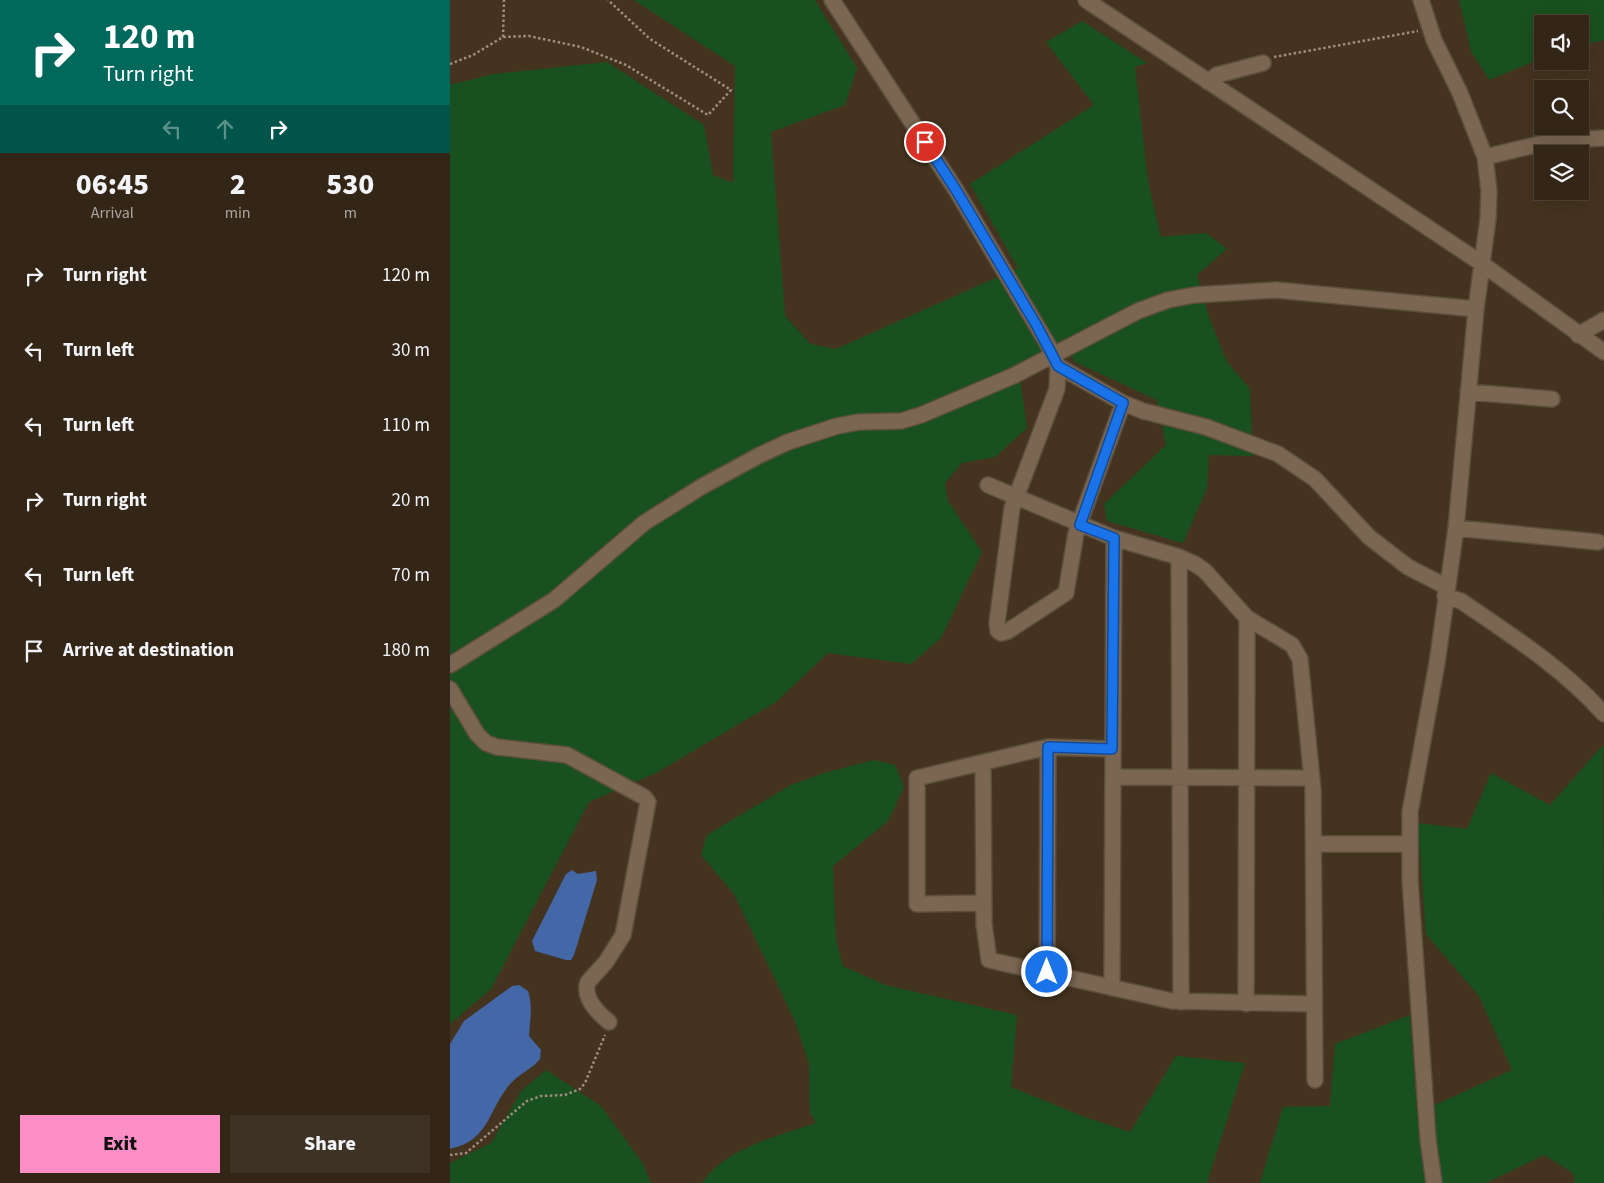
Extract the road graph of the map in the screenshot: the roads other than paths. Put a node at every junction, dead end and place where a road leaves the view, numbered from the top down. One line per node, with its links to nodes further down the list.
1 (832, 0): 13 (street)
2 (1086, 0): 5 (street)
3 (1421, 0): 7 (street)
4 (1264, 63): 5 (street)
5 (1208, 82): 8 (street)
6 (1604, 138): 7 (street)
7 (1485, 157): 8 (street)
8 (1481, 263): 9 (street); 11 (street)
9 (1476, 309): 13 (street); 14 (street)
10 (1604, 320): 11 (street)
11 (1578, 335): 12 (street)
12 (1604, 352)
13 (1056, 361): 16 (street); 18 (street); 26 (street)
14 (1468, 392): 15 (street); 20 (street)
15 (1552, 399)
16 (1123, 403): 19 (street); 24 (street)
17 (988, 485): 18 (street)
18 (1016, 496): 19 (street); 19 (street)
19 (1080, 525): 21 (street)
20 (1456, 528): 22 (street); 24 (street)
21 (1114, 538): 23 (street); 30 (street)
22 (1598, 542)
23 (1179, 557): 25 (street); 34 (street)
24 (1446, 590): 28 (street); 37 (street)
25 (1247, 618): 32 (street); 35 (street)
26 (450, 665)
27 (450, 689): 44 (street)
28 (1604, 714)
29 (1048, 747): 30 (street); 31 (street); 39 (street)
30 (1112, 749): 33 (street)
31 (982, 764): 38 (street); 38 (street)
32 (1247, 776): 34 (street); 35 (street); 42 (street)
33 (1113, 777): 34 (street); 40 (street)
34 (1180, 777): 41 (street)
35 (1312, 778): 36 (street)
36 (1315, 844): 37 (street); 43 (street)
37 (1410, 844): 46 (street)
38 (983, 903): 39 (street)
39 (1047, 972): 40 (street)
40 (1112, 988): 41 (street)
41 (1181, 1002): 42 (street)
42 (1246, 1004): 43 (street)
43 (1314, 1004): 45 (street)
44 (609, 1022)
45 (1315, 1080)
46 (1434, 1183)

